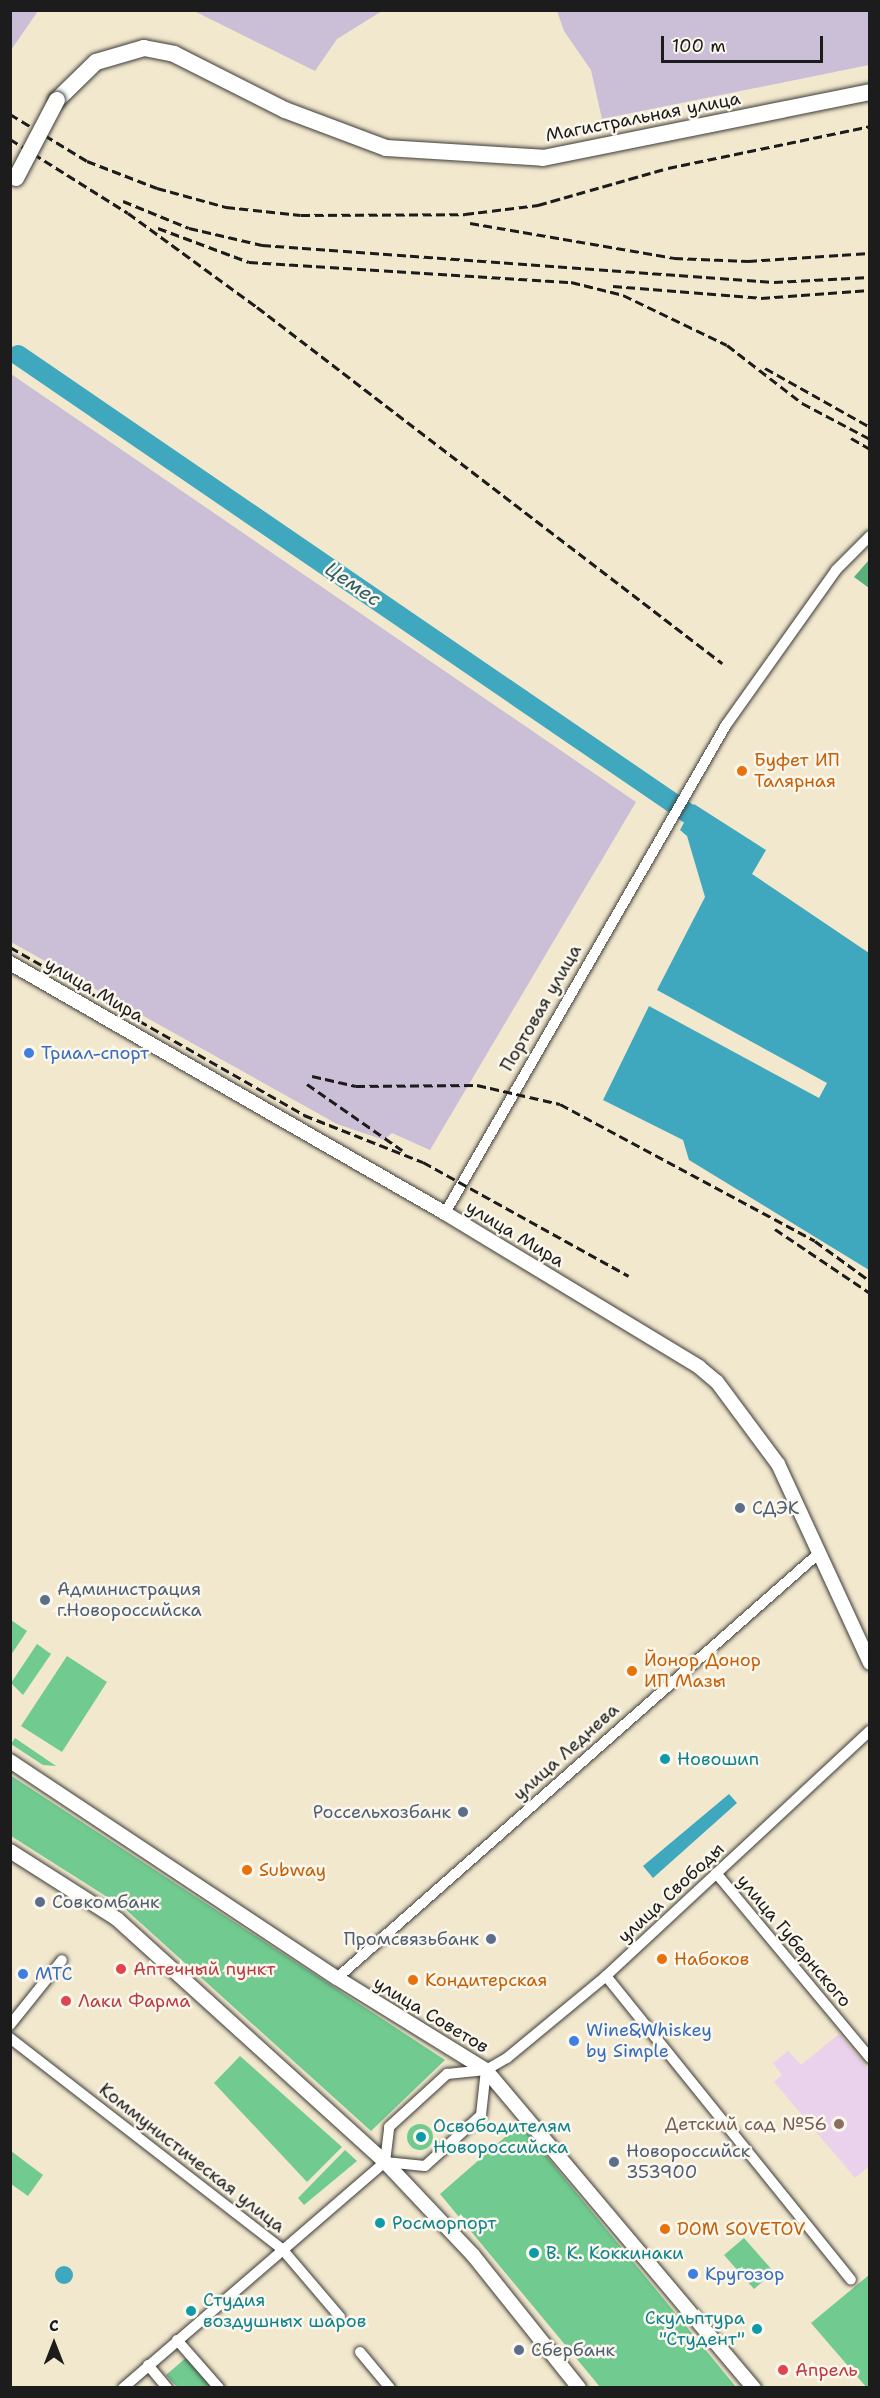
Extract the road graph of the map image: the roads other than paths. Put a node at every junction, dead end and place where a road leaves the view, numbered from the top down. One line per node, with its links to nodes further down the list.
1 (870, 92): 2 (highway, Магистральная улица, bridge)
2 (13, 183)
3 (870, 536): 5 (street, Портовая улица)
4 (10, 963): 5 (street, улица Мира)
5 (445, 1213): 6 (street, улица Мира)
6 (819, 1553): 7 (street, улица Мира); 14 (street, улица Леднева)
7 (870, 1663)
8 (870, 1731): 11 (street, улица Свободы)
9 (10, 1761): 14 (street, улица Советов)
10 (10, 1851): 19 (street)
11 (716, 1873): 13 (street, улица Свободы); 17 (street, улица Губернского)
12 (62, 1960): 15 (street)
13 (606, 1976): 18 (street, улица Свободы); 21 (street)
14 (337, 1978): 18 (street, улица Советов)
15 (10, 2025)
16 (10, 2038): 20 (street, Коммунистическая улица)
17 (870, 2058)
18 (486, 2070): 19 (street); 19 (street); 31 (street, улица Советов)
19 (385, 2162): 20 (street); 30 (street)
20 (283, 2250): 22 (street, Коммунистическая улица); 23 (street)
21 (851, 2280)
22 (340, 2317)
23 (177, 2340): 25 (street); 28 (street)
24 (360, 2352): 29 (street)
25 (148, 2365): 26 (street); 27 (street)
26 (123, 2388)
27 (167, 2388)
28 (219, 2388)
29 (390, 2388)
30 (579, 2388)
31 (754, 2388)

